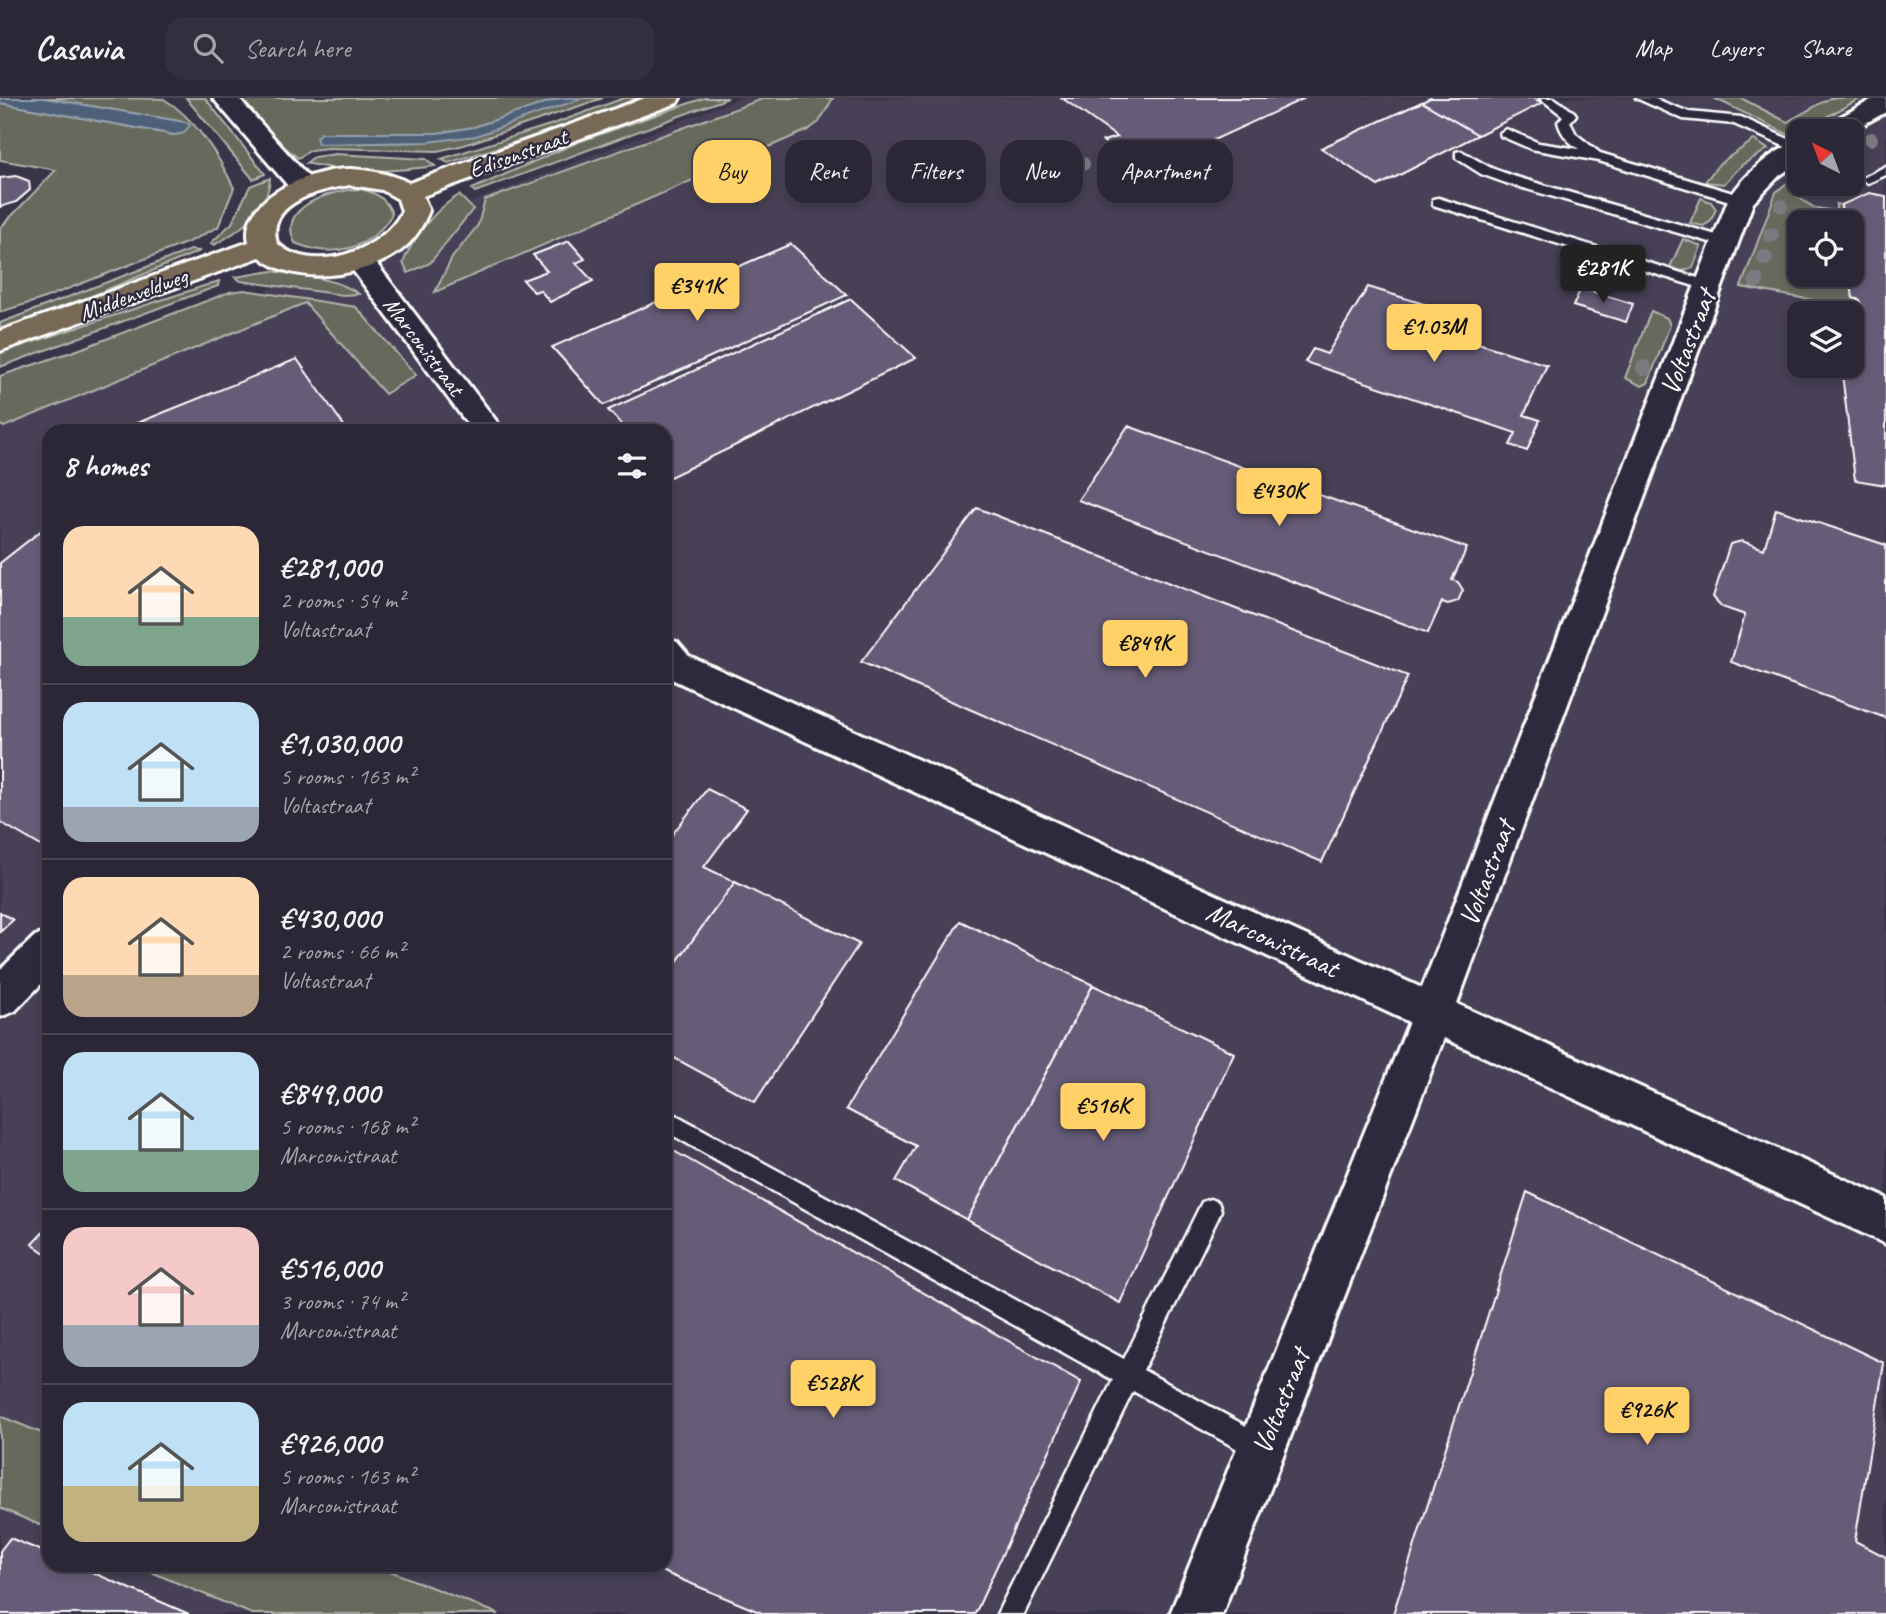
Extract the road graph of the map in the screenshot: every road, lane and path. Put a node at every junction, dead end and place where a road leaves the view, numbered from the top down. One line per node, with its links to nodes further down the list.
1 (225, 98): 14 (street)
2 (668, 98): 15 (main road, Edisonstraat)
3 (1546, 98): 10 (lane)
4 (1642, 98): 8 (lane)
5 (1886, 102): 6 (street)
6 (1855, 119)
7 (1506, 133): 10 (lane)
8 (1787, 144)
9 (1461, 155): 18 (lane)
10 (1601, 157): 16 (lane)
11 (1787, 158): 16 (street, Voltastraat)
12 (1886, 170): 13 (lane)
13 (1868, 179)
14 (304, 188): 15 (main road); 19 (main road)
15 (407, 193): 20 (main road)
16 (1741, 200): 18 (street, Voltastraat)
17 (1438, 202): 21 (lane)
18 (1725, 242): 21 (street, Voltastraat)
19 (265, 246): 20 (main road); 22 (main road, Middenveldweg)
20 (360, 261): 23 (street, Marconistraat)
21 (1709, 286): 27 (street, Voltastraat)
22 (0, 341)
23 (483, 424)
24 (672, 660): 27 (street, Marconistraat)
25 (42, 956): 26 (street)
26 (0, 998)
27 (1433, 1013): 30 (street, Marconistraat); 32 (street, Voltastraat)
28 (672, 1123): 31 (lane)
29 (1210, 1210): 31 (lane)
30 (1886, 1221)
31 (1129, 1375): 32 (lane); 33 (lane)
32 (1261, 1448): 34 (street, Voltastraat)
33 (1010, 1614)
34 (1196, 1614)

